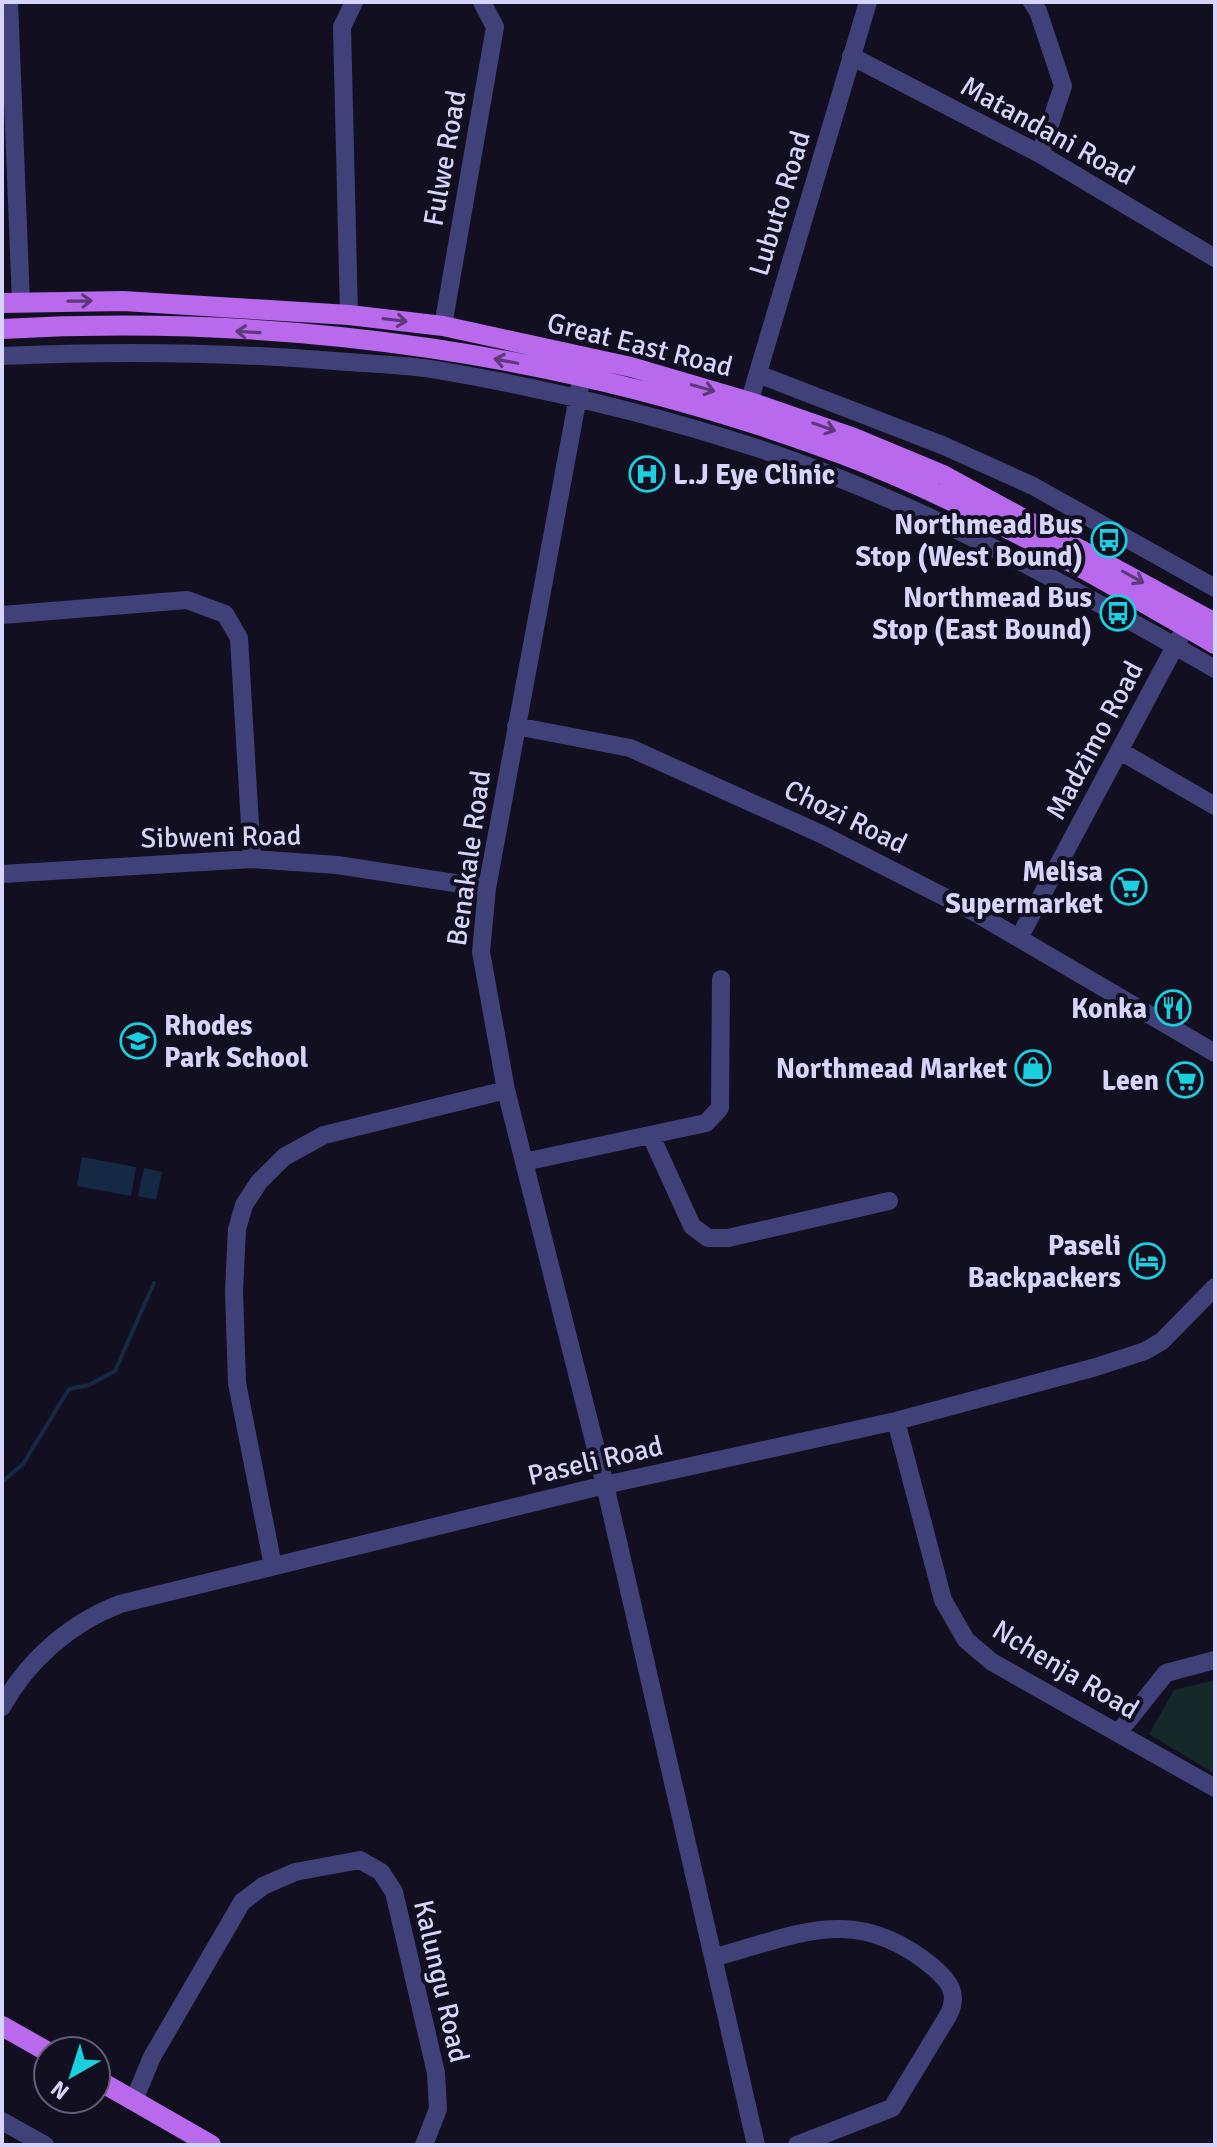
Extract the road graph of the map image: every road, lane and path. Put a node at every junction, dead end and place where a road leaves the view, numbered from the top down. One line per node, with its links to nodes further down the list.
1 (9, 2): 9 (street)
2 (354, 2): 10 (street)
3 (482, 2): 11 (street, Fulwe Road)
4 (868, 2): 6 (street, Lubuto Road)
5 (1032, 2): 7 (street)
6 (851, 56): 7 (street, Matandani Road); 14 (street, Lubuto Road)
7 (1040, 154): 8 (street, Matandani Road)
8 (1215, 258)
9 (11, 303): 10 (main road, Great East Road, one-way to 10)
10 (349, 315): 11 (main road, Great East Road, one-way to 11)
11 (443, 326): 17 (main road, Great East Road, one-way to 17)
12 (2, 329): 15 (main road, Great East Road, one-way to 12)
13 (2, 356): 16 (street)
14 (758, 374): 17 (street, Lubuto Road); 18 (street)
15 (582, 375): 16 (street, Benakale Road); 17 (main road, Great East Road)
16 (579, 398): 23 (street); 25 (street, Benakale Road)
17 (747, 411): 20 (main road, Great East Road)
18 (1215, 588)
19 (2, 615): 28 (street)
20 (1190, 619): 21 (main road, Great East Road); 22 (main road, Great East Road); 23 (street, Madzimo Road)
21 (1215, 623)
22 (1215, 644)
23 (1176, 646): 24 (street); 26 (street, Madzimo Road)
24 (1215, 669)
25 (516, 726): 30 (street, Benakale Road); 31 (street, Chozi Road)
26 (1120, 751): 27 (street); 31 (street, Madzimo Road)
27 (1215, 806)
28 (252, 859): 29 (street, Sibweni Road); 30 (street, Sibweni Road)
29 (2, 874)
30 (487, 888): 34 (street, Benakale Road)
31 (1019, 938): 33 (street, Chozi Road)
32 (721, 979): 35 (street)
33 (1215, 1053)
34 (506, 1090): 36 (street, Benakale Road); 41 (street)
35 (651, 1136): 36 (street); 37 (street)
36 (524, 1162): 40 (street, Benakale Road)
37 (889, 1201)
38 (1215, 1287): 39 (street, Paseli Road)
39 (896, 1421): 40 (street, Paseli Road); 44 (street, Nchenja Road)
40 (605, 1485): 41 (street, Paseli Road); 46 (street, Benakale Road)
41 (273, 1566): 43 (street, Paseli Road)
42 (1215, 1660): 44 (street)
43 (2, 1707)
44 (1118, 1733): 45 (street, Nchenja Road)
45 (1215, 1788)
46 (716, 1957): 55 (street, Benakale Road); 56 (street)
47 (2, 2026): 48 (main road)
48 (32, 2043)
49 (112, 2088): 50 (main road)
50 (134, 2100): 53 (main road); 54 (street, Kalungu Road)
51 (2, 2121): 52 (street)
52 (45, 2145)
53 (211, 2145)
54 (424, 2145)
55 (756, 2145)
56 (797, 2145)

